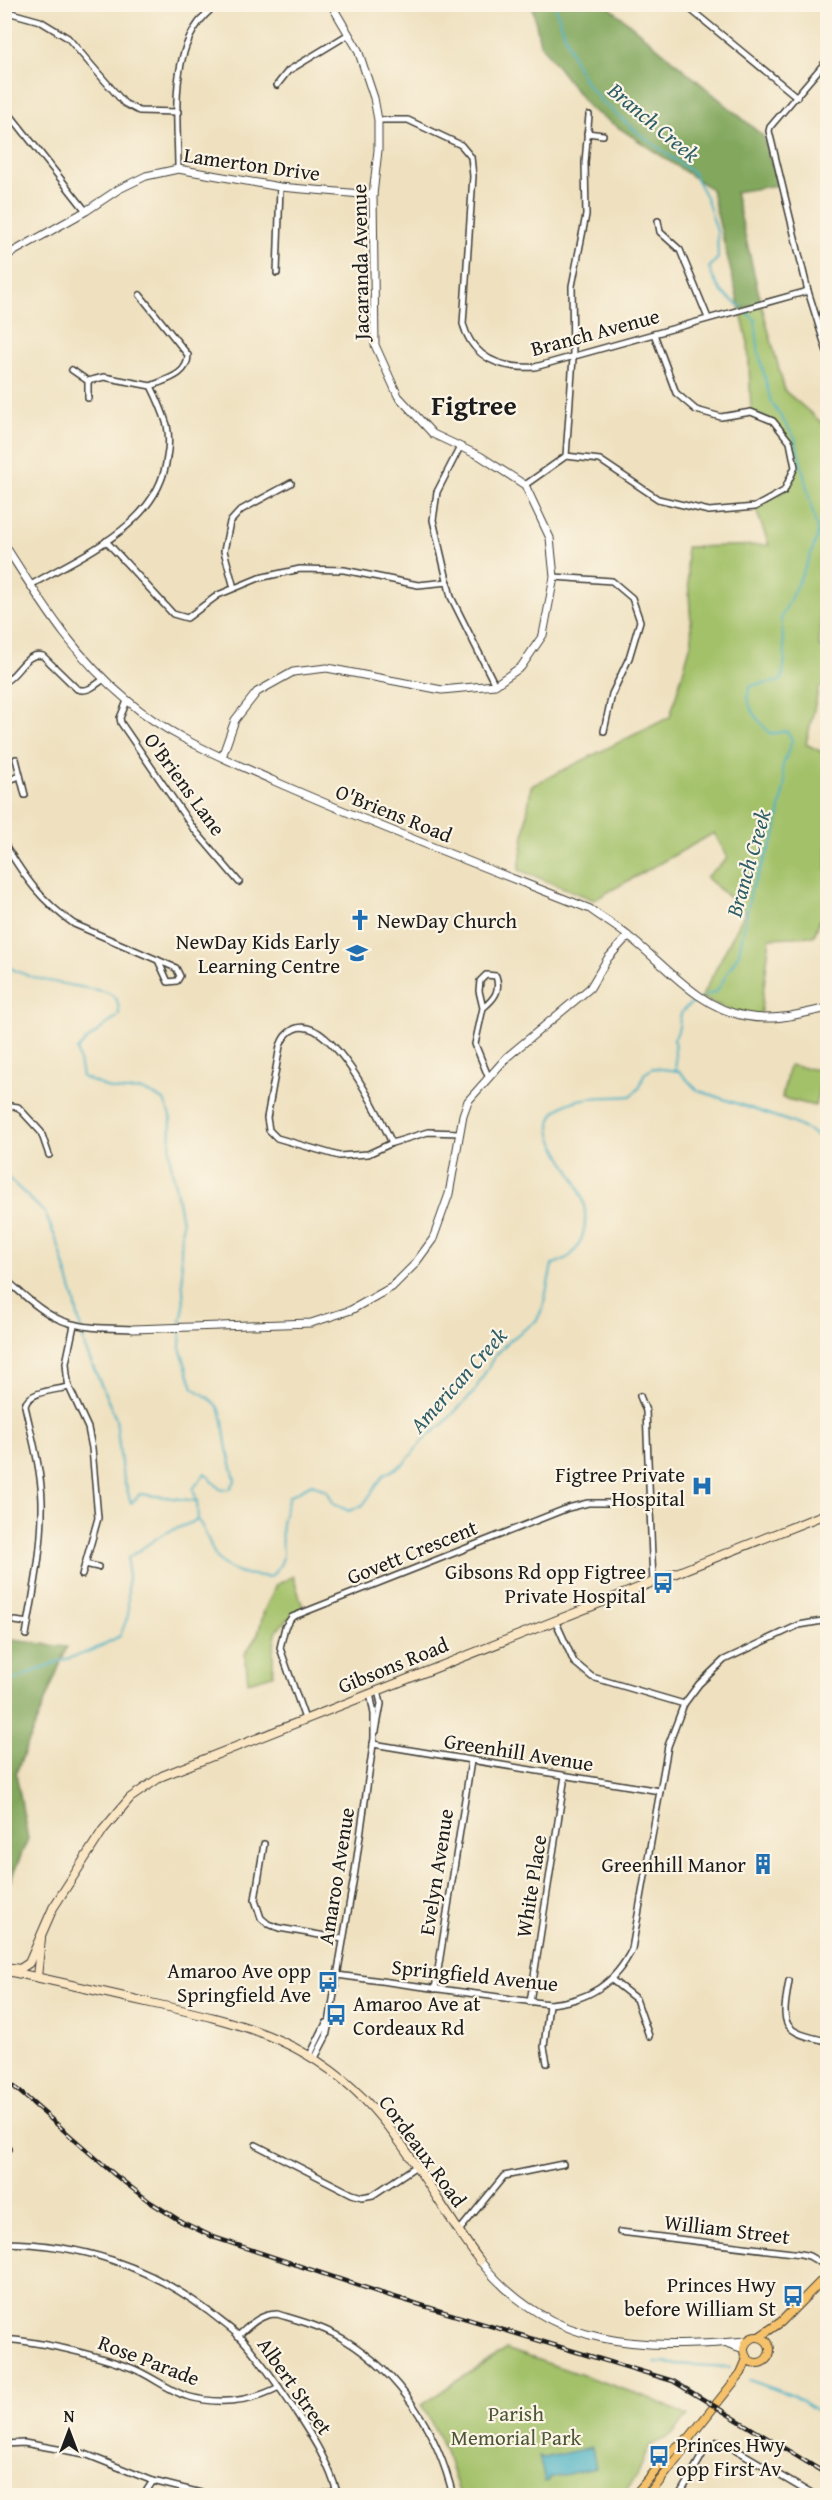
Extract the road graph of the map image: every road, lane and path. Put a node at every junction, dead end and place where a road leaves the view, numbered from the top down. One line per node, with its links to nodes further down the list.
1 (219, 4): 10 (street)
2 (331, 4): 5 (street, Jacaranda Avenue)
3 (684, 4): 8 (street)
4 (4, 11): 10 (street)
5 (349, 34): 7 (street); 12 (street, Jacaranda Avenue)
6 (828, 59): 8 (street)
7 (277, 85)
8 (797, 97): 22 (street)
9 (4, 107): 18 (street)
10 (178, 112): 15 (street)
11 (589, 115): 13 (street)
12 (378, 120): 17 (street, Jacaranda Avenue); 27 (street, Branch Avenue)
13 (587, 133): 14 (street); 27 (street)
14 (603, 135)
15 (178, 169): 16 (street, Lamerton Drive); 18 (street, Lamerton Drive)
16 (280, 187): 17 (street, Lamerton Drive); 21 (street)
17 (373, 195): 32 (street, Jacaranda Avenue)
18 (86, 210): 20 (street, Lamerton Drive)
19 (658, 221): 24 (street)
20 (4, 257)
21 (277, 273)
22 (808, 291): 24 (street, Branch Avenue); 26 (street)
23 (141, 295): 30 (street)
24 (708, 318): 25 (street, Branch Avenue)
25 (654, 334): 27 (street, Branch Avenue); 33 (street)
26 (828, 355)
27 (573, 358): 33 (street)
28 (72, 370): 29 (street)
29 (88, 381): 30 (street); 31 (street)
30 (151, 386): 36 (street)
31 (88, 398)
32 (460, 447): 35 (street, Jacaranda Avenue); 39 (street)
33 (566, 456): 35 (street)
34 (291, 483): 41 (street)
35 (525, 485): 38 (street)
36 (106, 541): 40 (street); 41 (street)
37 (4, 544): 40 (street, O'Briens Road)
38 (554, 577): 44 (street); 46 (street)
39 (448, 582): 41 (street); 44 (street)
40 (31, 585): 42 (street, O'Briens Road)
41 (234, 588)
42 (104, 679): 43 (street); 45 (street, O'Briens Road)
43 (4, 682)
44 (495, 685): 47 (street)
45 (128, 701): 47 (street, O'Briens Road); 53 (street, O'Briens Lane)
46 (604, 731)
47 (222, 758): 54 (street, O'Briens Road)
48 (16, 759): 49 (street)
49 (20, 776): 50 (street); 51 (street)
50 (4, 782)
51 (25, 795)
52 (4, 843): 55 (street)
53 (239, 882)
54 (628, 936): 57 (street, O'Briens Road); 58 (street)
55 (158, 960): 55 (street)
56 (483, 1008): 56 (street); 58 (street)
57 (828, 1008)
58 (488, 1076): 60 (street)
59 (4, 1106): 62 (street)
60 (460, 1132): 61 (street); 65 (street)
61 (392, 1143): 61 (street)
62 (49, 1155)
63 (4, 1278): 64 (street)
64 (74, 1324): 65 (street); 66 (street)
65 (132, 1329)
66 (69, 1387): 70 (street); 77 (street)
67 (640, 1395): 68 (street)
68 (650, 1503): 73 (street); 82 (street, Govett Crescent)
69 (828, 1513): 73 (main road, Gibsons Road)
70 (85, 1564): 71 (street); 72 (street)
71 (98, 1567)
72 (82, 1575)
73 (653, 1582): 74 (main road, Gibsons Road)
74 (555, 1620): 79 (main road, Gibsons Road); 81 (street)
75 (828, 1620): 81 (street, Springfield Avenue)
76 (15, 1621): 77 (street)
77 (28, 1623): 78 (street)
78 (26, 1635)
79 (378, 1690): 80 (main road, Gibsons Road); 83 (street, Amaroo Avenue)
80 (369, 1693): 82 (main road, Gibsons Road); 83 (street, Amaroo Avenue)
81 (684, 1704): 86 (street, Springfield Avenue)
82 (304, 1719): 88 (main road, Gibsons Road)
83 (373, 1741): 84 (street, Greenhill Avenue); 89 (street, Amaroo Avenue)
84 (471, 1761): 85 (street, Greenhill Avenue); 95 (street, Evelyn Avenue)
85 (565, 1776): 86 (street, Greenhill Avenue); 96 (street, White Place)
86 (660, 1791): 93 (street, Springfield Avenue)
87 (264, 1844): 89 (street)
88 (41, 1936): 90 (main road, Gibsons Road); 92 (main road, Gibsons Road)
89 (343, 1939): 91 (street, Amaroo Avenue)
90 (4, 1969): 92 (main road, Cordeaux Road)
91 (337, 1975): 95 (street, Springfield Avenue); 100 (street, Amaroo Avenue)
92 (37, 1977): 100 (main road, Cordeaux Road)
93 (612, 1980): 97 (street, Springfield Avenue); 98 (street)
94 (789, 1981): 99 (street)
95 (435, 1989): 96 (street, Springfield Avenue)
96 (530, 2002): 97 (street, Springfield Avenue)
97 (549, 2004): 101 (street)
98 (649, 2036)
99 (828, 2041)
100 (312, 2057): 104 (main road, Cordeaux Road)
101 (547, 2063)
102 (256, 2145): 104 (street)
103 (563, 2164): 105 (street)
104 (415, 2166): 105 (main road, Cordeaux Road)
105 (459, 2231): 108 (main road, Cordeaux Road)
106 (620, 2232): 109 (street, William Street)
107 (4, 2243): 112 (street, Albert Street)
108 (480, 2261): 115 (street, Cordeaux Road)
109 (828, 2267)
110 (828, 2274): 111 (main road)
111 (781, 2322): 113 (main road); 116 (main road)
112 (238, 2336): 118 (street, Albert Street); 128 (street)
113 (759, 2337): 115 (main road); 116 (main road)
114 (4, 2339): 118 (street, Rose Parade)
115 (746, 2345): 117 (main road)
116 (769, 2345): 117 (main road)
117 (751, 2361): 119 (main road)
118 (279, 2387): 123 (street, Albert Street)
119 (690, 2437): 122 (main road); 124 (main road)
120 (4, 2444): 121 (street)
121 (153, 2481): 125 (street); 126 (street)
122 (636, 2492): 124 (main road)
123 (338, 2494): 127 (street)
124 (649, 2495)
125 (143, 2496)
126 (213, 2496)
127 (314, 2496)
128 (453, 2496)
129 (679, 2496): 130 (street)
130 (815, 2496)

